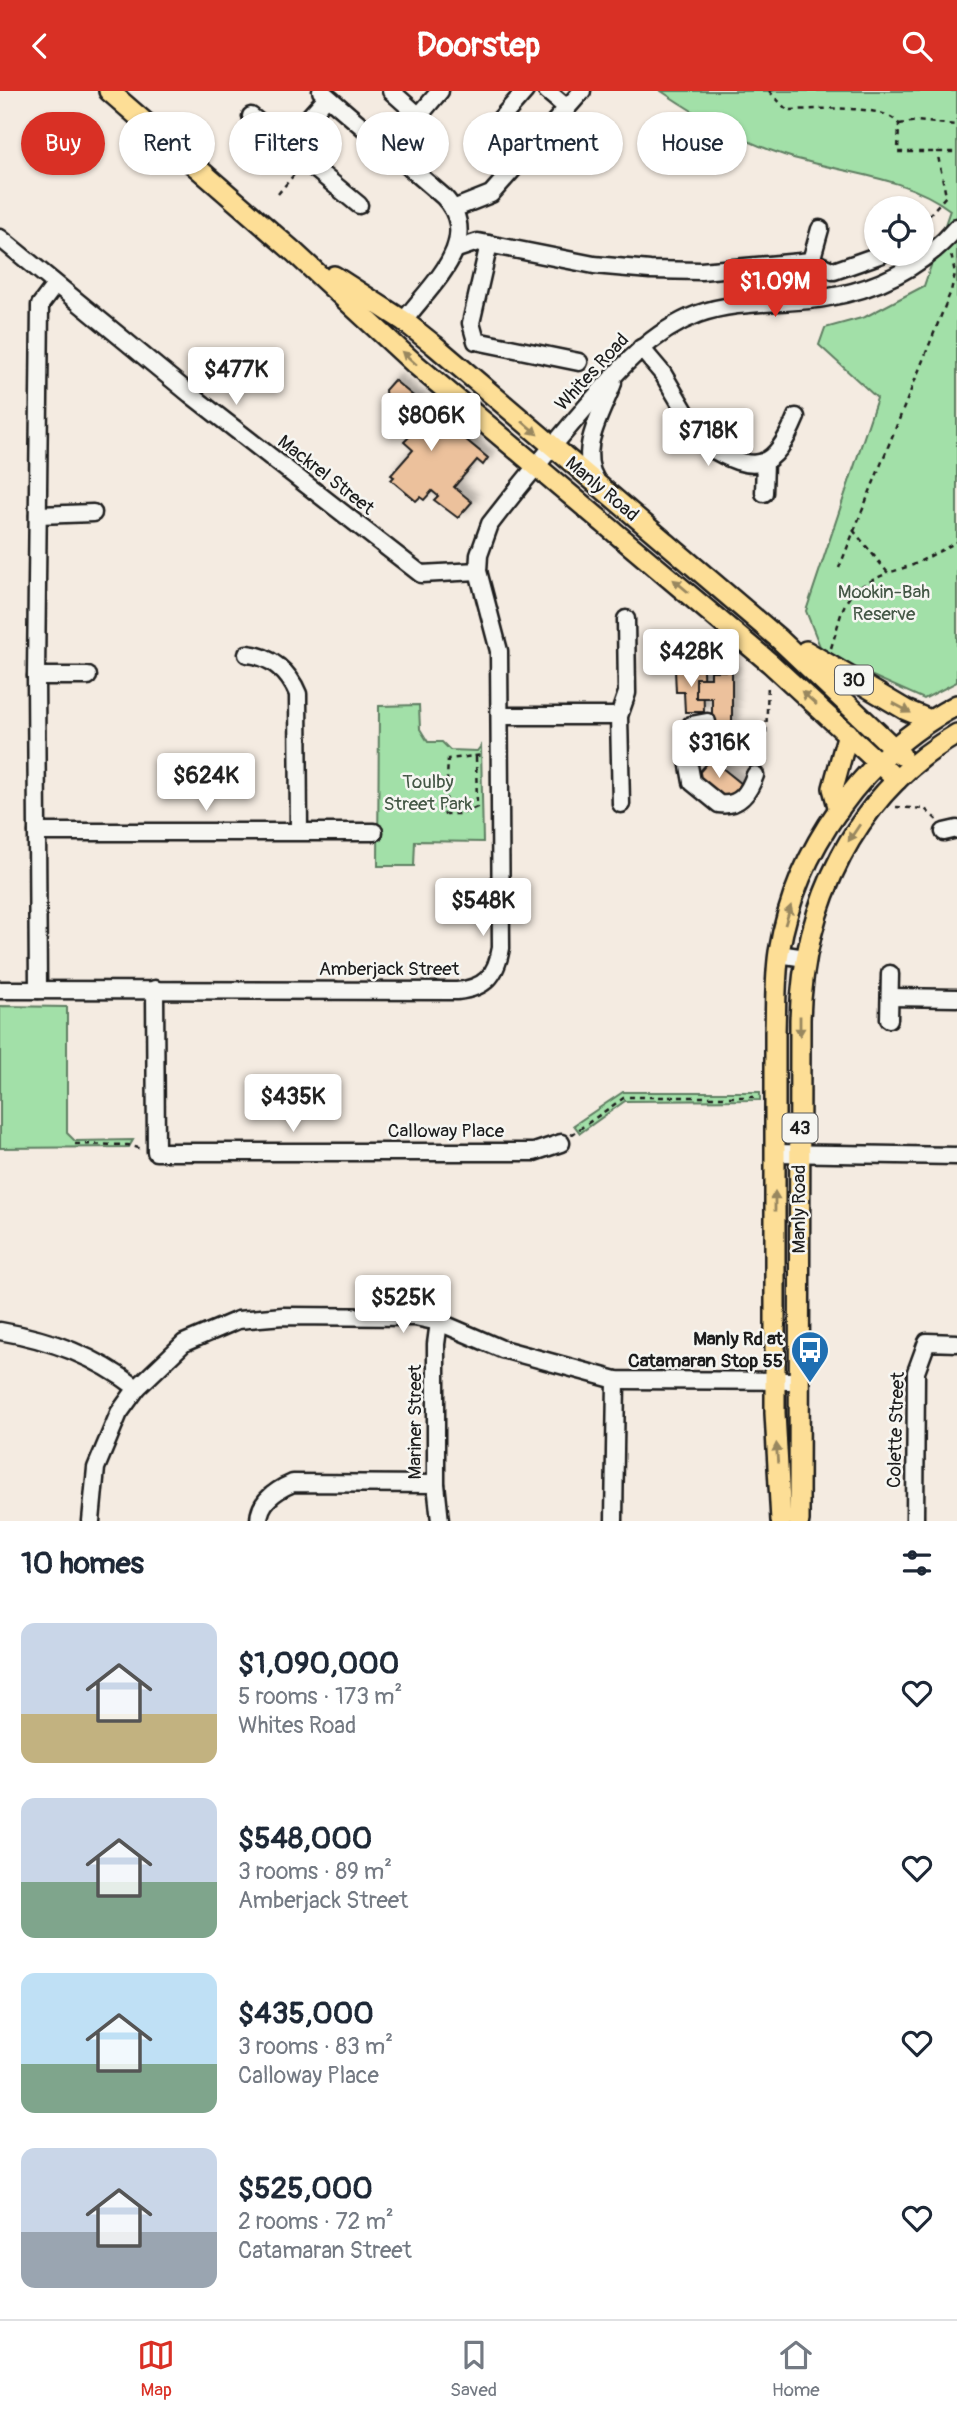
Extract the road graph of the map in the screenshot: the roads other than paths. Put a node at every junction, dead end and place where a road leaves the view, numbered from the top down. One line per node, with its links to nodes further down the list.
1 (108, 91): 23 (main road, Manly Road / 30)
2 (391, 91): 10 (street)
3 (440, 91): 11 (street)
4 (525, 91): 12 (street)
5 (547, 91): 8 (street)
6 (582, 91): 8 (street)
7 (324, 94): 9 (street); 13 (street)
8 (567, 107): 17 (street)
9 (310, 112)
10 (415, 112)
11 (422, 112)
12 (507, 112)
13 (356, 122)
14 (323, 175): 16 (street)
15 (418, 175): 17 (street)
16 (359, 205)
17 (453, 209): 22 (street)
18 (957, 227): 28 (street, Whites Road)
19 (820, 229): 25 (street)
20 (0, 238): 26 (street, Mackrel Street)
21 (489, 244): 22 (street); 25 (street); 29 (street)
22 (457, 249): 27 (street)
23 (294, 252): 27 (main road, Manly Road / 30); 34 (main road, Manly Road / 30, one-way to 23)
24 (864, 260): 25 (street)
25 (811, 261)
26 (55, 285): 38 (street); 39 (street, Mackrel Street)
27 (404, 321): 32 (main road, Manly Road / 30, one-way to 32)
28 (641, 348): 30 (street, Whites Road); 33 (street)
29 (579, 362)
30 (618, 371): 32 (street, Whites Road); 35 (street)
31 (796, 417): 33 (street)
32 (552, 447): 34 (street, Whites Road); 35 (main road, Manly Road / 30)
33 (765, 462): 36 (street)
34 (537, 465): 39 (street, Amberjack Street); 50 (main road, Manly Road / 30, one-way to 34)
35 (598, 484): 41 (main road, Manly Road / 30)
36 (764, 493)
37 (93, 513): 38 (street)
38 (38, 515): 44 (street)
39 (478, 571): 46 (street, Amberjack Street)
40 (626, 619): 47 (street)
41 (778, 638): 48 (main road, 30, one-way to 48); 53 (main road, Manly Road)
42 (247, 654): 61 (street)
43 (88, 675): 44 (street)
44 (36, 676): 62 (street)
45 (957, 705): 48 (main road, Manly Road)
46 (500, 716): 47 (street); 67 (street, Amberjack Street)
47 (619, 716): 59 (street)
48 (930, 720): 53 (main road, Manly Road / 43)
49 (708, 722): 52 (street)
50 (848, 733): 55 (main road, Manly Road / 30); 60 (main road)
51 (957, 734): 56 (main road)
52 (688, 737)
53 (894, 747): 55 (main road, Manly Road / 43); 56 (main road, Manly Road)
54 (688, 759): 57 (street)
55 (879, 761): 58 (main road, Manly Road / 30); 60 (main road, Manly Road / 43)
56 (912, 767): 58 (main road)
57 (760, 770)
58 (897, 780): 65 (main road, Manly Road / 43, one-way to 65)
59 (621, 804)
60 (839, 810): 64 (main road, Manly Road / 43, one-way to 60)
61 (299, 831): 62 (street); 63 (street)
62 (37, 832): 69 (street)
63 (374, 832)
64 (779, 954): 65 (street); 74 (main road, Manly Road / 43)
65 (805, 958): 75 (main road, Manly Road / 43, one-way to 75)
66 (890, 974): 70 (street)
67 (155, 989): 69 (street, Amberjack Street); 73 (street, Calloway Place)
68 (0, 990): 69 (street, Amberjack Street)
69 (38, 990)
70 (890, 997): 71 (street); 72 (street)
71 (957, 998)
72 (889, 1019)
73 (561, 1143)
74 (775, 1153): 75 (street); 81 (main road, Manly Road / 43, one-way to 74)
75 (800, 1153): 76 (street); 82 (main road, Manly Road / 43)
76 (957, 1156)
77 (439, 1322): 80 (street); 83 (street); 84 (street, Mariner Street)
78 (0, 1331): 83 (street)
79 (957, 1343): 91 (street, Colette Street)
80 (616, 1380): 81 (street); 88 (street)
81 (775, 1381): 82 (street); 89 (main road, Manly Road / 43, one-way to 81)
82 (798, 1381): 90 (main road, Manly Road / 43)
83 (137, 1388): 85 (street)
84 (436, 1484): 86 (street); 87 (street, Mariner Street)
85 (91, 1521)
86 (258, 1521)
87 (440, 1521)
88 (614, 1521)
89 (781, 1521)
90 (799, 1521)
91 (915, 1521)

